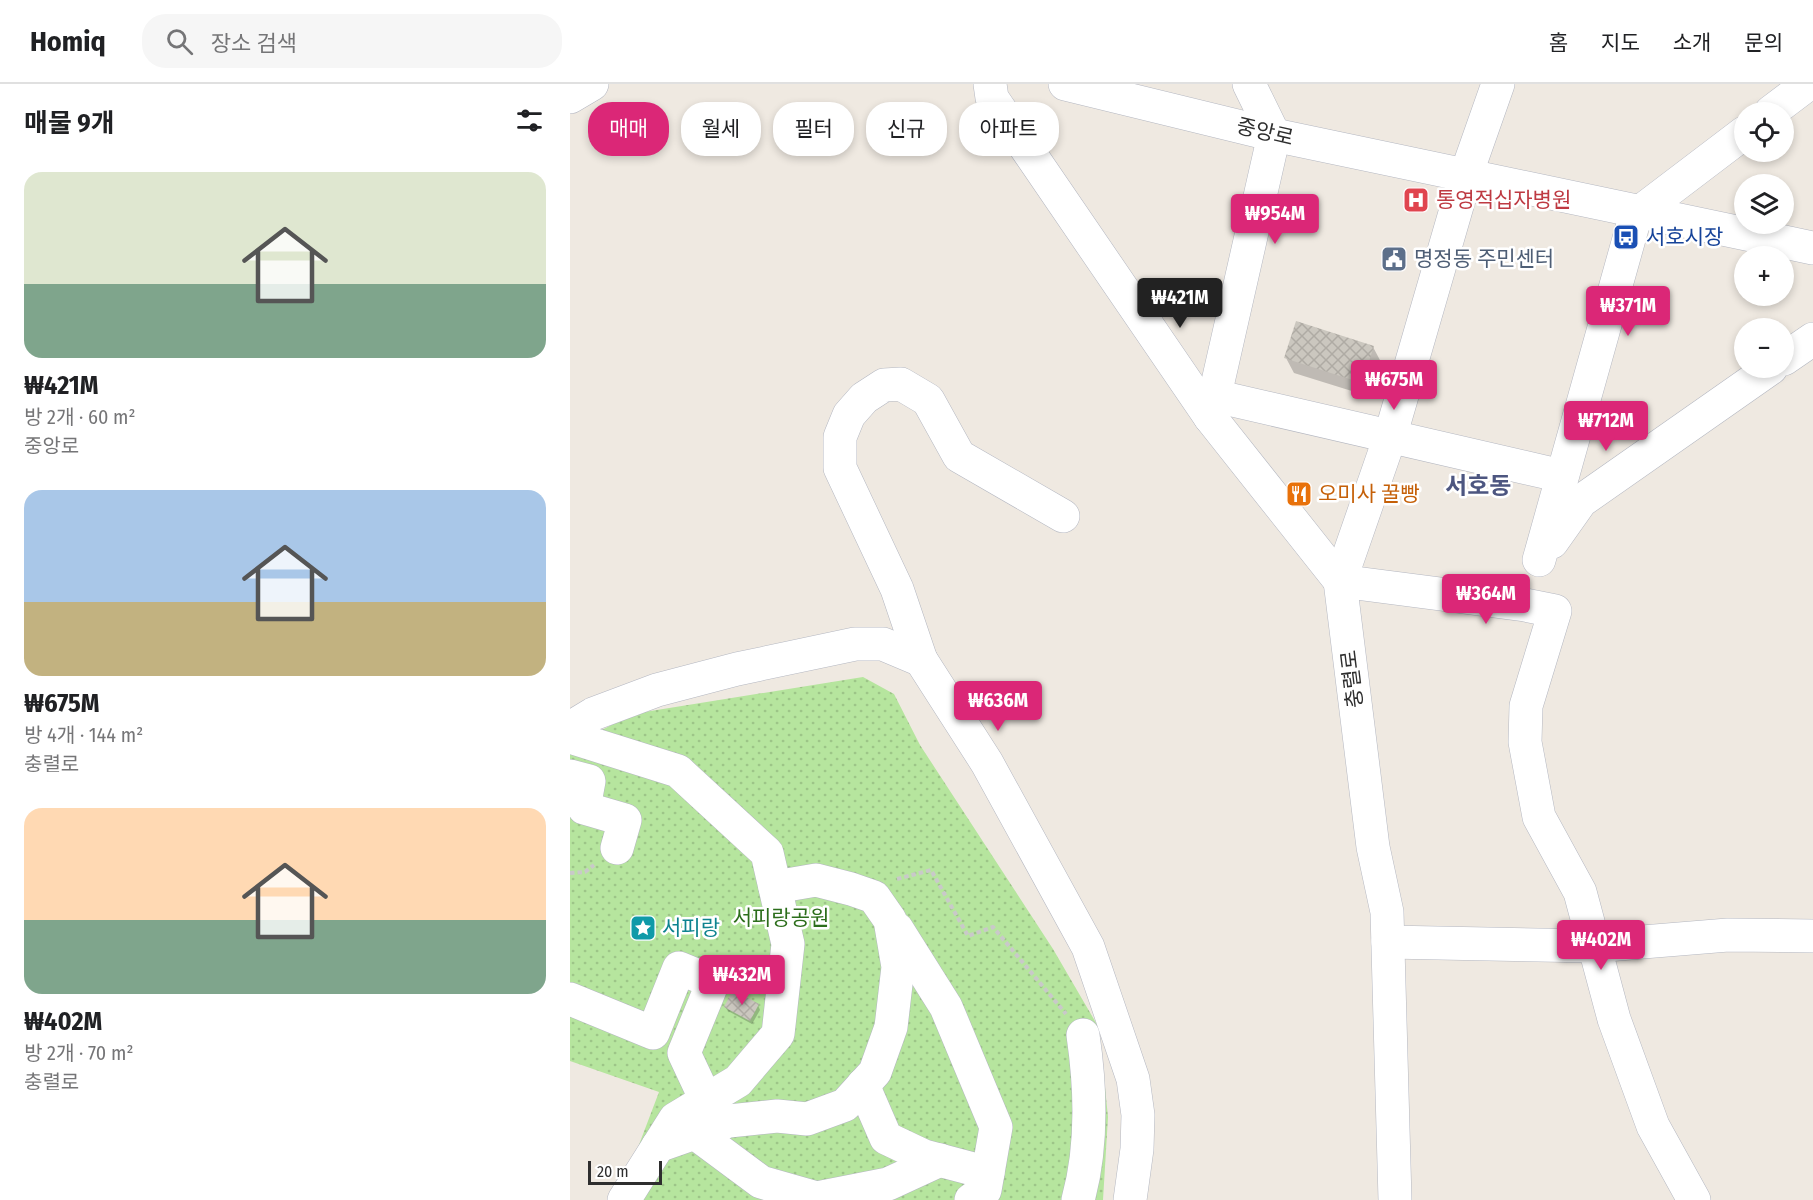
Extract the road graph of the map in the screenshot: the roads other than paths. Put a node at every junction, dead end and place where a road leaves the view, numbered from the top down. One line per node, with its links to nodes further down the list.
1 (592, 84): 7 (street)
2 (990, 84): 15 (street)
3 (1065, 84): 9 (street, 중앙로)
4 (1249, 84): 9 (street)
5 (1498, 84): 11 (street)
6 (1810, 84): 8 (street)
7 (570, 97)
8 (1785, 102)
9 (1274, 135): 11 (street, 중앙로); 15 (street)
10 (1734, 141): 12 (street)
11 (1466, 176): 12 (street, 중앙로); 16 (street, 충렬로)
12 (1640, 212): 13 (street, 중앙로); 17 (street)
13 (1813, 248)
14 (1757, 378): 19 (street)
15 (1212, 406): 16 (street); 20 (street)
16 (1390, 437): 17 (street); 20 (street, 충렬로)
17 (1562, 476): 19 (street)
18 (1063, 516): 22 (street)
19 (1539, 560): 21 (street)
20 (1340, 581): 21 (street); 30 (street, 충렬로)
21 (1525, 604): 31 (street)
22 (921, 660): 23 (street); 43 (street)
23 (570, 728)
24 (570, 737): 27 (street)
25 (570, 776): 26 (street)
26 (617, 848)
27 (775, 887): 28 (street); 35 (street)
28 (882, 908): 34 (street); 39 (street)
29 (1813, 936): 31 (street)
30 (1388, 942): 31 (street); 44 (street, 충렬로)
31 (1594, 946): 45 (street)
32 (570, 999): 35 (street)
33 (1083, 1035): 42 (street)
34 (863, 1085): 36 (street); 38 (street)
35 (705, 1100): 37 (street)
36 (695, 1133): 37 (street); 38 (street)
37 (658, 1146): 40 (street)
38 (940, 1160): 39 (street)
39 (988, 1173): 41 (street)
40 (624, 1200)
41 (971, 1200)
42 (1078, 1200)
43 (1130, 1200)
44 (1395, 1200)
45 (1694, 1200)

